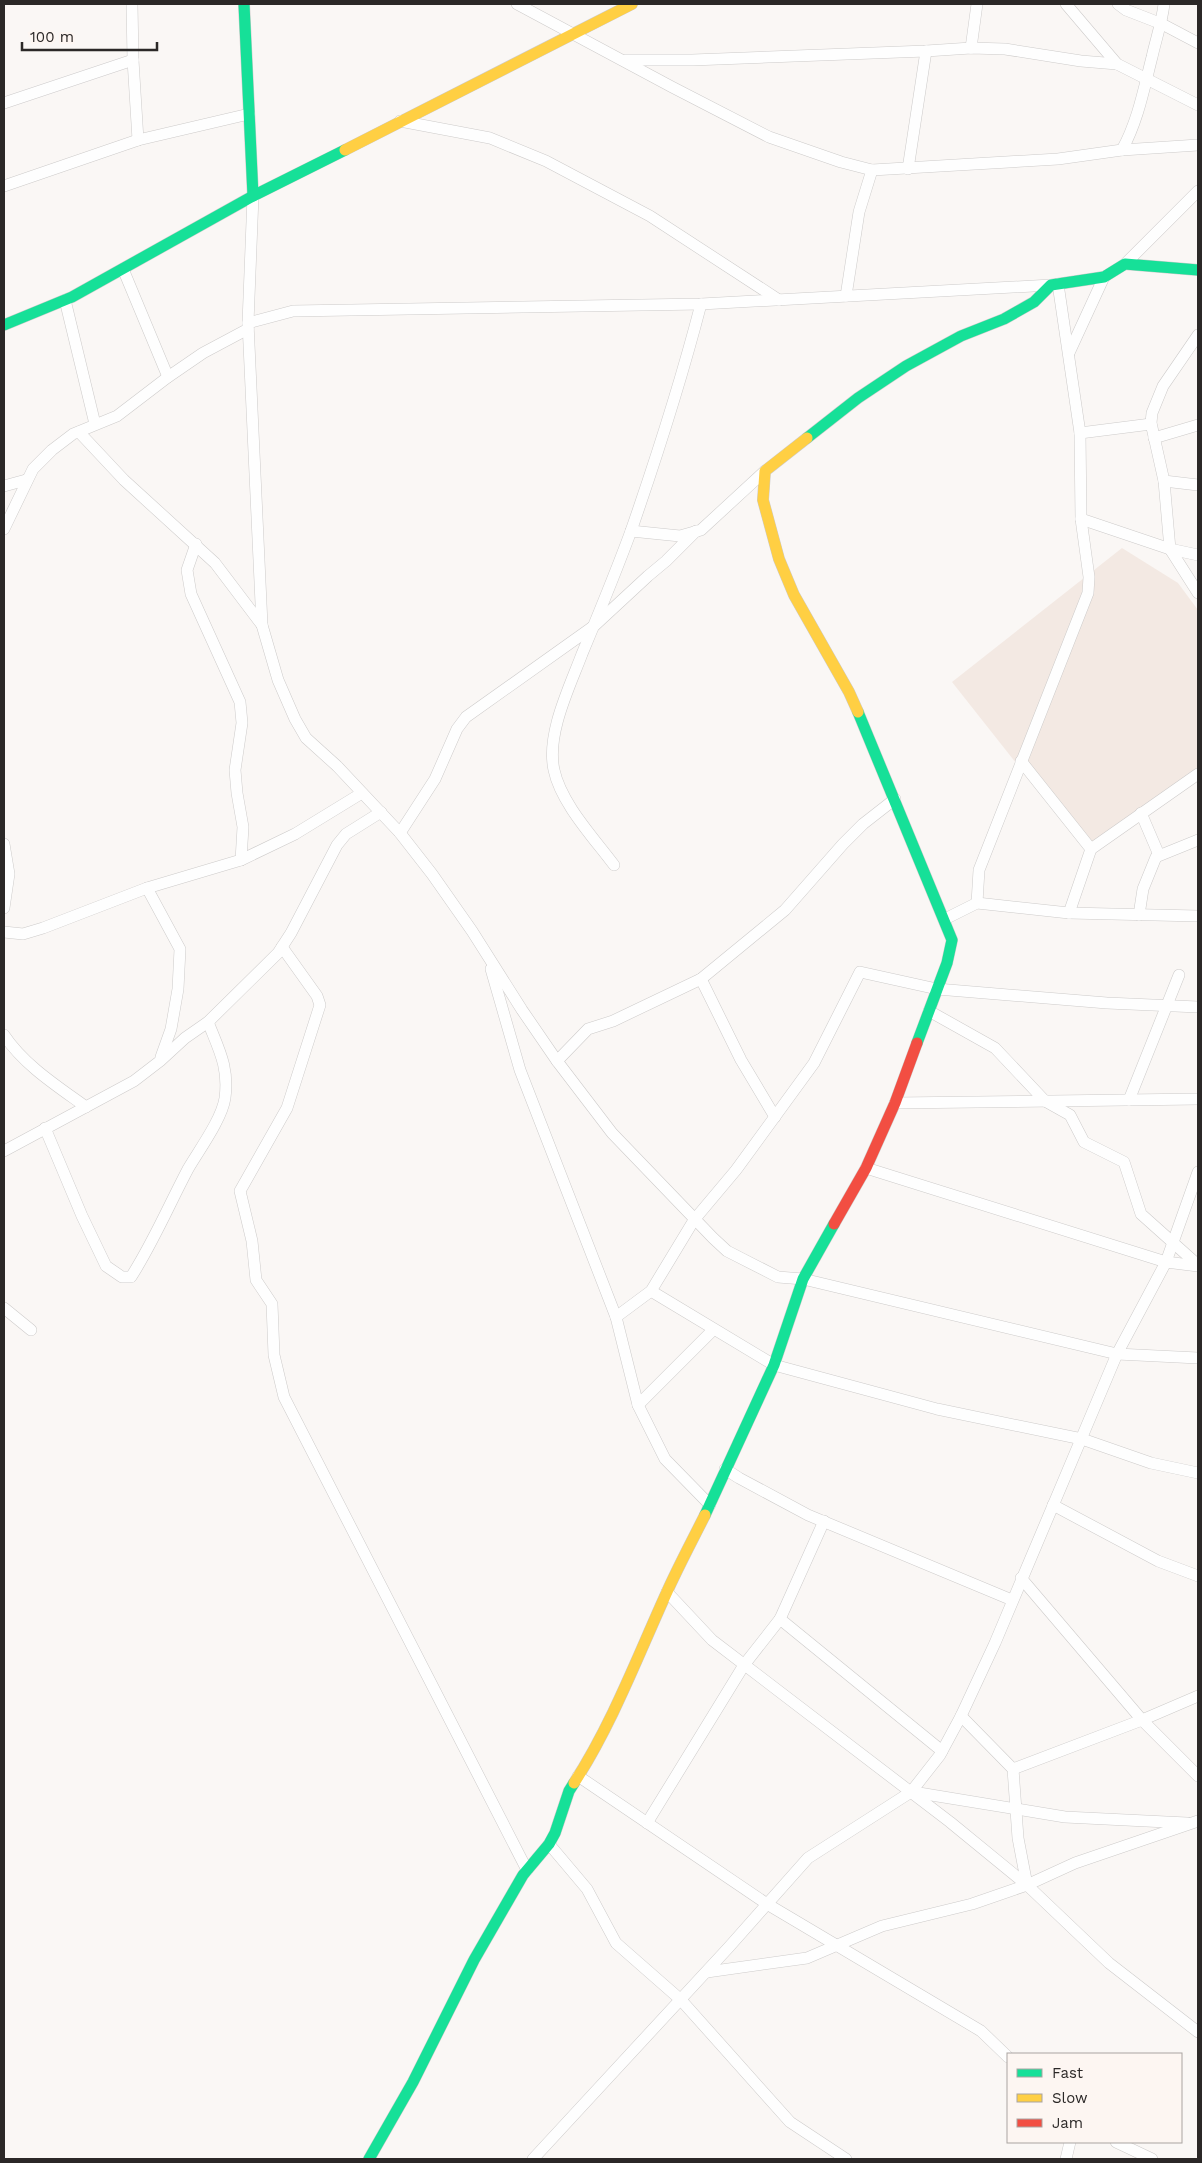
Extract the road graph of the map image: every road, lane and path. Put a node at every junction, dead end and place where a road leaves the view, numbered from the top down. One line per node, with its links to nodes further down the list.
1 (132, 4): 14 (street)
2 (244, 4): 20 (street)
3 (517, 4): 10 (street)
4 (632, 4): 10 (street)
5 (976, 4): 12 (street)
6 (1118, 4): 9 (street)
7 (1164, 4): 9 (street)
8 (1064, 5): 16 (street)
9 (1162, 24): 11 (street); 17 (street)
10 (573, 35): 15 (street); 21 (street)
11 (1198, 43)
12 (971, 48): 13 (street); 16 (street)
13 (926, 51): 15 (street); 25 (street)
14 (133, 60): 18 (street); 22 (street)
15 (623, 60): 26 (street)
16 (1117, 64): 17 (street)
17 (1148, 79): 19 (street); 24 (street)
18 (4, 103)
19 (1198, 105)
20 (249, 114): 22 (street); 29 (street)
21 (400, 121): 29 (street); 37 (street)
22 (138, 140): 27 (street)
23 (1198, 145): 24 (street)
24 (1122, 150): 25 (street)
25 (908, 169): 26 (street)
26 (872, 170): 35 (street)
27 (4, 186)
28 (1198, 191): 30 (street)
29 (253, 196): 31 (street); 40 (street)
30 (1125, 264): 32 (street); 33 (street)
31 (123, 269): 36 (street); 43 (street)
32 (1198, 270)
33 (1104, 277): 34 (street); 42 (street)
34 (1055, 284): 35 (street); 42 (street); 50 (street)
35 (846, 296): 37 (street)
36 (65, 300): 39 (street); 44 (street)
37 (779, 300): 38 (street)
38 (701, 304): 40 (street); 57 (street)
39 (4, 325)
40 (248, 326): 43 (street); 63 (street)
41 (1198, 336): 45 (street)
42 (1069, 353): 48 (street)
43 (168, 377): 44 (street)
44 (94, 424): 47 (street)
45 (1151, 424): 48 (street); 49 (street)
46 (1198, 425): 49 (street)
47 (79, 432): 51 (street); 59 (street)
48 (1080, 433): 55 (street)
49 (1154, 438): 52 (street)
50 (766, 471): 58 (street); 68 (street)
51 (26, 480): 54 (street); 56 (street)
52 (1164, 481): 53 (street); 60 (street)
53 (1198, 485)
54 (4, 486)
55 (1081, 519): 60 (street); 65 (street)
56 (4, 529)
57 (631, 531): 58 (street); 64 (street)
58 (696, 531): 64 (street)
59 (196, 544): 63 (street); 76 (street)
60 (1170, 549): 61 (street); 62 (street)
61 (1198, 555)
62 (1198, 593)
63 (262, 625): 67 (street)
64 (594, 626): 71 (street); 77 (street)
65 (1021, 761): 74 (street); 79 (street)
66 (1198, 774): 70 (street)
67 (362, 793): 69 (street); 76 (street)
68 (895, 799): 84 (street); 89 (street)
69 (381, 812): 71 (street); 86 (street)
70 (1141, 813): 74 (street); 75 (street)
71 (400, 833): 87 (street)
72 (1198, 840): 75 (street)
73 (4, 844): 80 (street)
74 (1091, 849): 81 (street)
75 (1159, 854): 82 (street)
76 (241, 860): 78 (street)
77 (614, 864)
78 (147, 888): 85 (street); 96 (street)
79 (977, 903): 81 (street); 84 (street)
80 (4, 908)
81 (1069, 913): 82 (street)
82 (1139, 915): 83 (street)
83 (1198, 916)
84 (945, 919): 90 (street)
85 (4, 932)
86 (282, 946): 94 (street); 147 (street)
87 (488, 957): 97 (street); 116 (street)
88 (1179, 975): 91 (street)
89 (701, 979): 97 (street); 103 (street)
90 (937, 989): 91 (street); 93 (street); 103 (street)
91 (1167, 1006): 92 (street); 99 (street)
92 (1198, 1007)
93 (929, 1011): 100 (street); 101 (street)
94 (208, 1022): 96 (street); 104 (street)
95 (4, 1035): 102 (street)
96 (160, 1061): 102 (street)
97 (557, 1061): 109 (street)
98 (1198, 1099): 99 (street)
99 (1129, 1100): 100 (street)
100 (1045, 1101): 101 (street); 110 (street)
101 (895, 1103): 106 (street)
102 (86, 1107): 104 (street)
103 (775, 1117): 109 (street)
104 (45, 1128): 105 (street)
105 (4, 1151)
106 (866, 1168): 111 (street); 113 (street)
107 (1198, 1172): 108 (street)
108 (1195, 1188): 110 (street)
109 (694, 1220): 113 (street); 114 (street)
110 (1173, 1243): 111 (street); 112 (street)
111 (1166, 1262): 112 (street); 119 (street)
112 (1198, 1265)
113 (803, 1279): 119 (street); 121 (street)
114 (651, 1291): 116 (street); 118 (street)
115 (4, 1308): 117 (street)
116 (616, 1317): 122 (street)
117 (31, 1330)
118 (713, 1330): 121 (street); 122 (street)
119 (1118, 1354): 120 (street); 123 (street)
120 (1198, 1358)
121 (774, 1365): 123 (street); 124 (street)
122 (638, 1405): 126 (street)
123 (1082, 1439): 125 (street); 127 (street)
124 (725, 1469): 126 (street); 128 (street)
125 (1198, 1474)
126 (710, 1505): 131 (street)
127 (1053, 1505): 129 (street); 130 (street)
128 (824, 1522): 132 (street); 133 (street)
129 (1198, 1576)
130 (1021, 1578): 132 (street); 137 (street)
131 (667, 1592): 134 (street); 140 (street)
132 (1012, 1600): 136 (street)
133 (780, 1619): 134 (street); 138 (street)
134 (744, 1666): 142 (street); 145 (street)
135 (1198, 1696): 137 (street)
136 (962, 1716): 138 (street); 139 (street)
137 (1142, 1720): 139 (street); 141 (street)
138 (942, 1751): 142 (street)
139 (1013, 1769): 143 (street)
140 (578, 1776): 145 (street); 146 (street)
141 (1198, 1776)
142 (911, 1792): 143 (street); 148 (street); 149 (street)
143 (1016, 1809): 144 (street); 148 (street)
144 (1196, 1822): 148 (street)
145 (647, 1823): 149 (street)
146 (549, 1844): 147 (street); 152 (street)
147 (527, 1870): 157 (street)
148 (1027, 1885): 150 (street); 153 (street)
149 (767, 1904): 150 (street); 151 (street)
150 (836, 1946): 151 (street); 154 (street)
151 (707, 1972): 152 (street)
152 (681, 2000): 158 (street); 159 (street)
153 (1198, 2032)
154 (1007, 2056)
155 (1070, 2143): 160 (street)
156 (1118, 2143): 161 (street)
157 (369, 2159)
158 (533, 2159)
159 (846, 2159)
160 (1066, 2159)
161 (1152, 2159)

